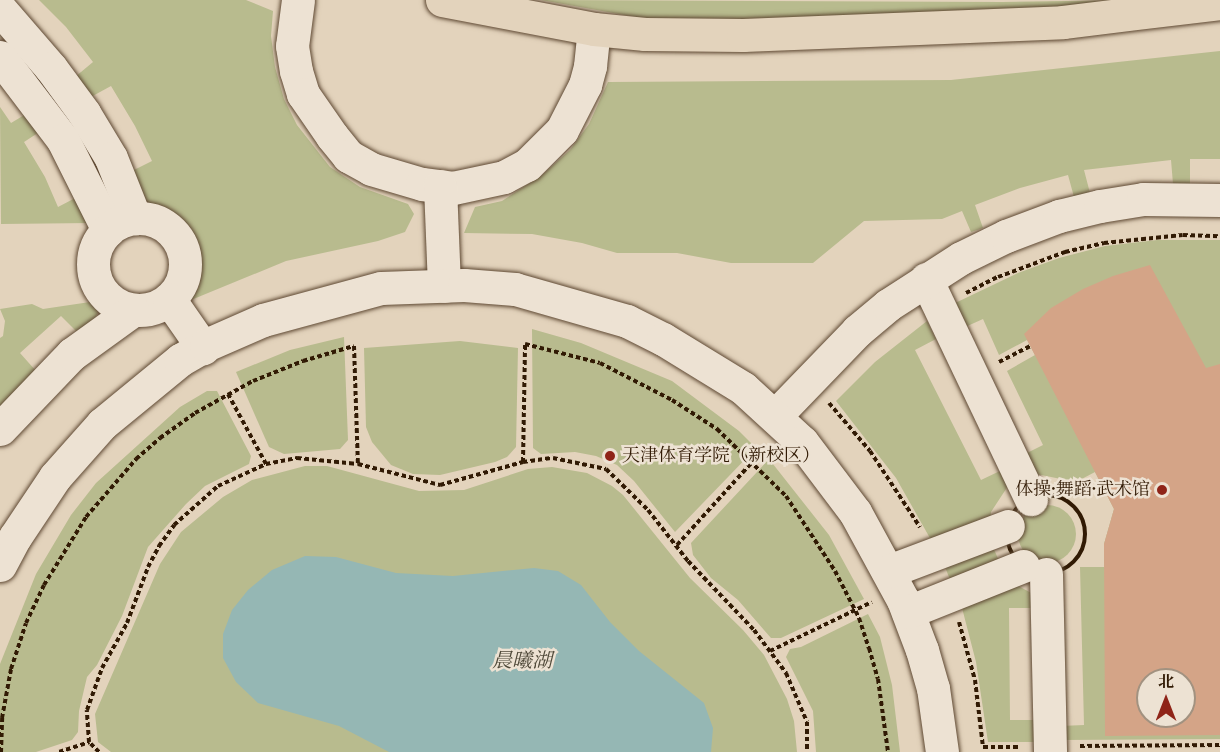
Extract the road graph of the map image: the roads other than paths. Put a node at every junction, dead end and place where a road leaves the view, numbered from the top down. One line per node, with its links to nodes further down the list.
1 (298, 0): 7 (lane)
2 (442, 0): 5 (main road)
3 (1220, 3): 5 (main road)
4 (0, 9): 9 (lane)
5 (594, 29): 7 (lane)
6 (0, 57): 9 (lane)
7 (440, 186): 11 (lane)
8 (1220, 200): 10 (lane)
9 (122, 224): 12 (lane); 13 (lane)
10 (926, 279): 15 (lane); 17 (lane)
11 (444, 286): 14 (lane); 15 (lane)
12 (169, 299): 13 (lane); 14 (lane)
13 (133, 310): 16 (lane)
14 (203, 348): 19 (lane)
15 (781, 420): 20 (lane)
16 (0, 429)
17 (1031, 499)
18 (1008, 526): 20 (lane)
19 (0, 565)
20 (898, 591): 21 (lane); 22 (lane)
21 (942, 752)
22 (1050, 752)

